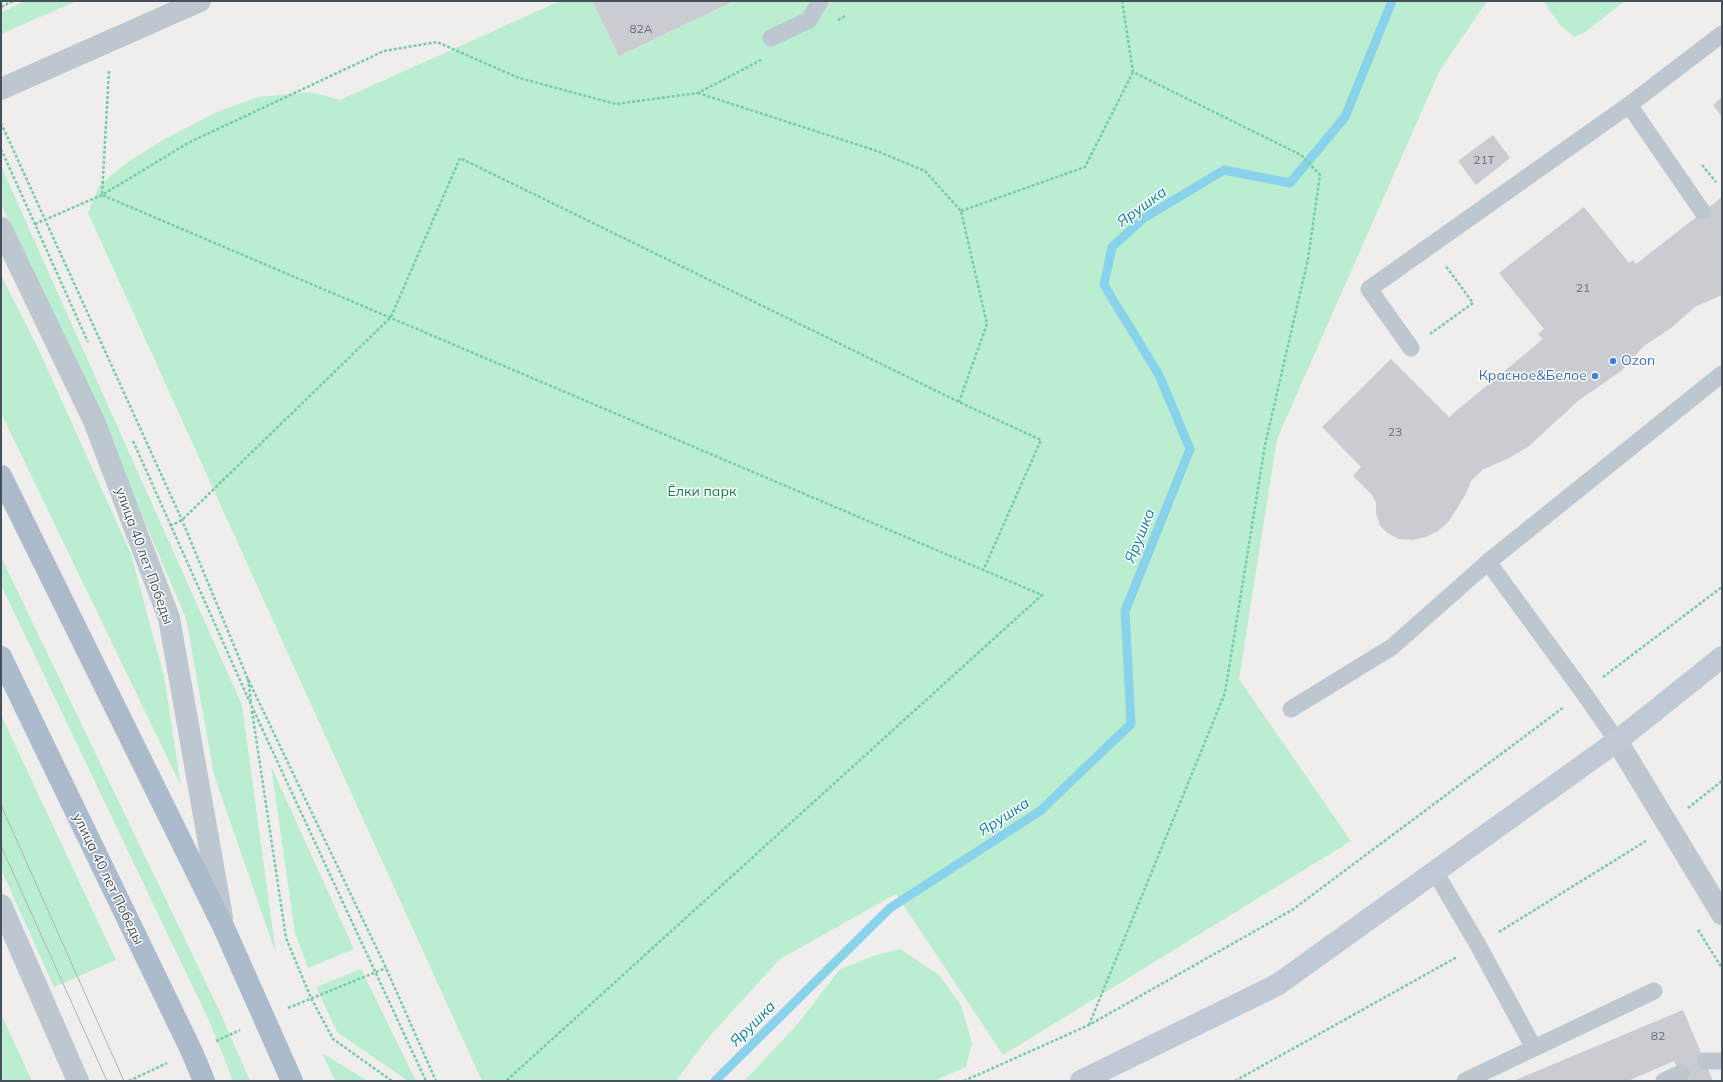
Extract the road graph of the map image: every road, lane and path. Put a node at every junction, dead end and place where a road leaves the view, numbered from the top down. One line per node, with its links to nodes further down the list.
1 (13, 1): 5 (path)
2 (820, 1): 9 (lane)
3 (1122, 1): 12 (path)
4 (188, 3): 10 (street)
5 (1, 7)
6 (845, 16): 7 (path)
7 (831, 24)
8 (1722, 34): 15 (lane)
9 (772, 38)
10 (111, 40): 13 (street); 20 (path)
11 (768, 56): 14 (path)
12 (1133, 72): 21 (path); 55 (path)
13 (1, 89)
14 (698, 93): 20 (path); 21 (path)
15 (1629, 105): 22 (lane); 26 (lane)
16 (1, 123): 23 (path)
17 (1, 149): 24 (path)
18 (1701, 164): 19 (path)
19 (1716, 182)
20 (102, 195): 23 (path); 27 (path)
21 (961, 211): 31 (path)
22 (1702, 211)
23 (46, 220): 24 (path); 34 (path)
24 (35, 224): 28 (path)
25 (1, 228): 49 (street, улица 40 лет Победы)
26 (1431, 244): 29 (lane); 29 (path)
27 (391, 318): 31 (path); 34 (path); 37 (path)
28 (90, 346)
29 (1411, 348)
30 (1722, 374): 36 (lane)
31 (959, 402): 37 (path)
32 (132, 440): 35 (path)
33 (1, 476): 49 (main road, улица 40 лет Победы)
34 (182, 520): 35 (path); 41 (path)
35 (170, 526): 43 (path)
36 (1488, 562): 42 (lane); 44 (lane)
37 (983, 571): 68 (path)
38 (1722, 587): 42 (path)
39 (1, 657): 57 (main road, улица 40 лет Победы)
40 (1722, 657): 45 (street)
41 (247, 677): 43 (path); 50 (path)
42 (1583, 692): 45 (lane); 55 (path)
43 (252, 707): 51 (path); 53 (path)
44 (1291, 708)
45 (1617, 741): 46 (street); 48 (street)
46 (1435, 872): 56 (lane); 70 (street)
47 (1, 905): 61 (street)
48 (1722, 914)
49 (224, 928): 54 (main road, улица 40 лет Победы)
50 (386, 968): 51 (path); 67 (path)
51 (375, 972): 53 (path); 66 (path)
52 (1654, 991): 56 (lane)
53 (311, 998): 54 (path); 65 (path)
54 (265, 1019): 57 (path); 64 (main road, улица 40 лет Победы)
55 (1089, 1025): 69 (path)
56 (1534, 1048): 71 (lane)
57 (192, 1052): 62 (path); 63 (main road, улица 40 лет Победы)
58 (1705, 1061): 59 (lane)
59 (1722, 1061)
60 (1681, 1073): 72 (lane)
61 (78, 1081)
62 (129, 1081)
63 (204, 1081)
64 (292, 1081)
65 (392, 1081)
66 (426, 1081)
67 (436, 1081)
68 (506, 1081)
69 (964, 1081)
70 (1081, 1081)
71 (1465, 1081)
72 (1664, 1081)

